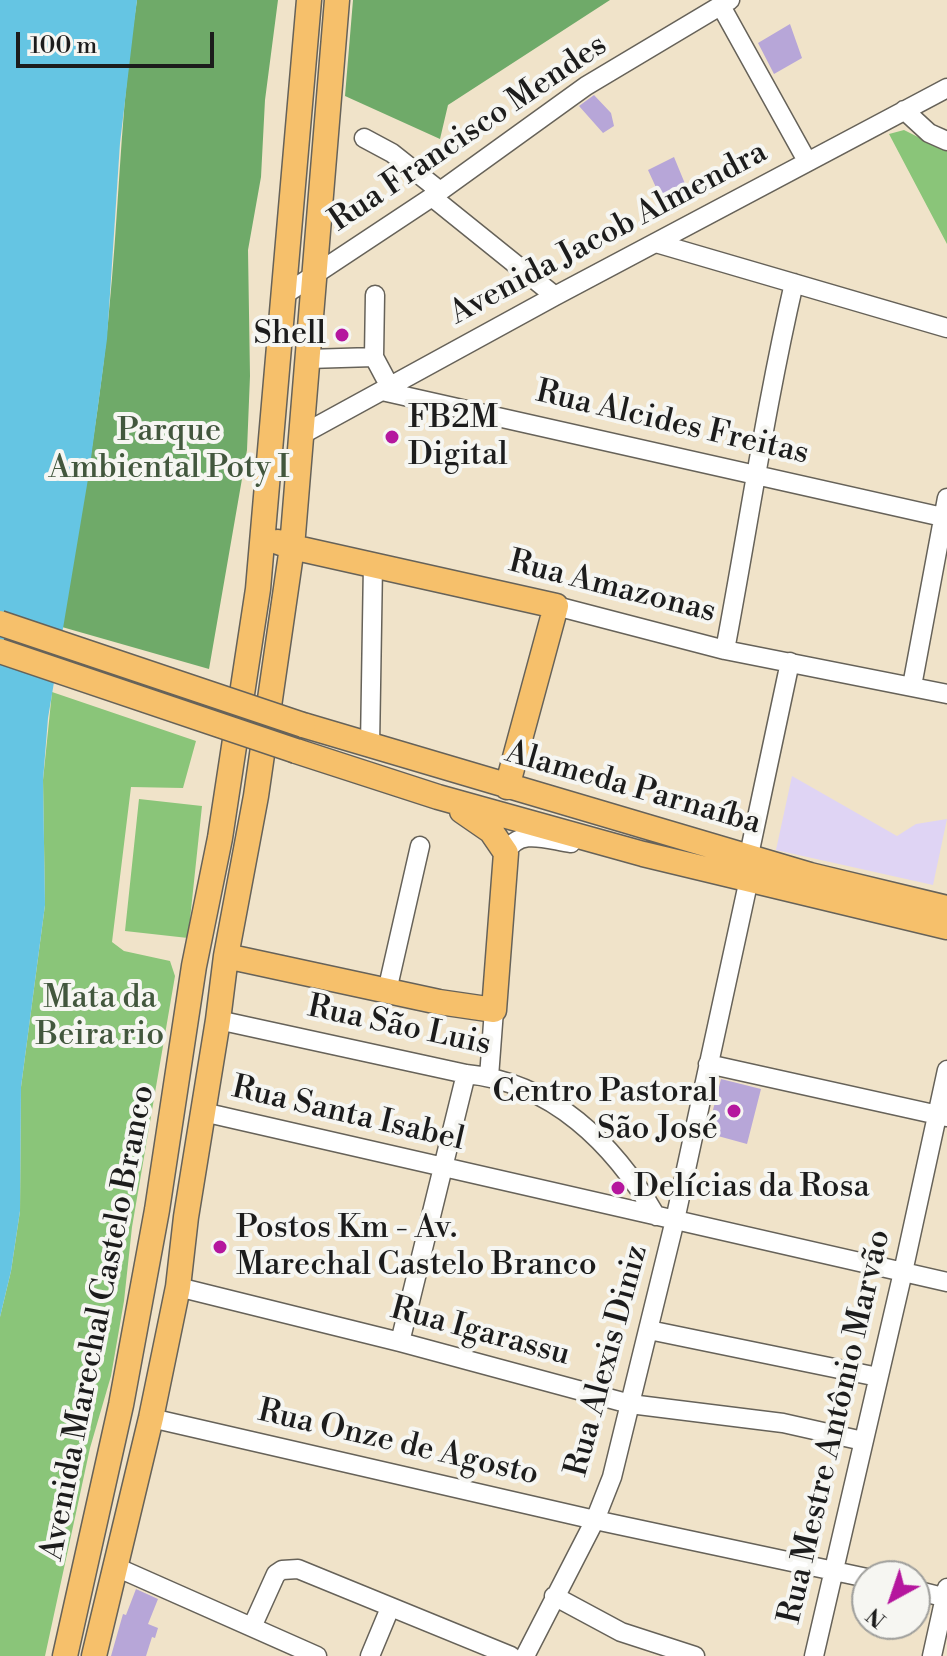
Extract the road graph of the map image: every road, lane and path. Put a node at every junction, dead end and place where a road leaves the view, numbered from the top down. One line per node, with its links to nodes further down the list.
1 (309, 0): 15 (main road, Avenida Marechal Castelo Branco)
2 (337, 0): 13 (main road, Avenida Marechal Castelo Branco)
3 (726, 3): 8 (street); 9 (street, Rua Francisco Mendes)
4 (947, 88): 5 (street, Avenida Jacob Almendra)
5 (904, 110): 7 (street); 8 (street, Avenida Jacob Almendra)
6 (364, 138): 9 (street)
7 (947, 141)
8 (807, 161): 10 (street, Avenida Jacob Almendra)
9 (436, 194): 13 (street, Rua Francisco Mendes); 17 (street)
10 (688, 226): 11 (street, Avenida Jacob Almendra); 12 (street)
11 (656, 243): 12 (street); 17 (street, Avenida Jacob Almendra)
12 (712, 260): 14 (street)
13 (315, 275): 15 (street, Rua Francisco Mendes); 20 (main road, Avenida Marechal Castelo Branco)
14 (794, 283): 18 (street); 23 (street)
15 (284, 295): 25 (main road, Avenida Marechal Castelo Branco)
16 (375, 295): 19 (street)
17 (555, 296): 21 (street, Avenida Jacob Almendra)
18 (947, 328)
19 (374, 357): 20 (street); 21 (street)
20 (308, 359): 22 (main road, Avenida Marechal Castelo Branco)
21 (386, 389): 22 (street, Avenida Jacob Almendra); 23 (street, Rua Alcides Freitas)
22 (301, 435): 26 (main road, Avenida Marechal Castelo Branco)
23 (758, 475): 24 (street, Rua Alcides Freitas); 30 (street)
24 (946, 511): 33 (street)
25 (263, 536): 26 (main road, Rua Amazonas); 37 (main road, Avenida Marechal Castelo Branco)
26 (292, 547): 27 (main road, Rua Amazonas); 38 (main road, Avenida Marechal Castelo Branco)
27 (373, 564): 28 (main road, Rua Amazonas); 35 (street)
28 (556, 606): 30 (street, Rua Amazonas); 36 (main road)
29 (0, 623): 35 (main road, Alameda Parnaíba, bridge)
30 (725, 650): 32 (street, Rua Amazonas)
31 (0, 651): 39 (main road, bridge)
32 (790, 662): 33 (street, Rua Amazonas); 43 (street, Rua Alexis Diniz)
33 (912, 686): 34 (street, Rua Amazonas)
34 (947, 694)
35 (370, 746): 36 (main road, Alameda Parnaíba)
36 (507, 787): 43 (main road, Alameda Parnaíba)
37 (227, 790): 38 (main road); 57 (main road, Avenida Marechal Castelo Branco)
38 (256, 796): 46 (main road, Avenida Marechal Castelo Branco)
39 (438, 797): 41 (main road); 42 (main road)
40 (420, 846): 47 (street)
41 (506, 853): 42 (street); 48 (main road)
42 (643, 854): 43 (main road)
43 (749, 867): 44 (main road, Alameda Parnaíba); 45 (main road); 50 (street, Rua Alexis Diniz)
44 (947, 908)
45 (947, 927)
46 (226, 956): 47 (main road); 49 (main road, Avenida Marechal Castelo Branco)
47 (387, 991): 48 (main road)
48 (494, 1010): 53 (street)
49 (218, 1020): 52 (street, Rua São Luis); 54 (main road, Avenida Marechal Castelo Branco)
50 (708, 1064): 55 (street); 59 (street, Rua Alexis Diniz)
51 (947, 1070): 55 (street, Rua Mestre Antônio Marvão)
52 (466, 1074): 53 (street, Rua São Luis); 56 (street)
53 (489, 1077): 59 (street, Rua São Luis)
54 (203, 1112): 56 (street, Rua Santa Isabel); 58 (main road, Avenida Marechal Castelo Branco)
55 (942, 1116): 60 (street, Rua Mestre Antônio Marvão)
56 (443, 1168): 59 (street, Rua Santa Isabel); 64 (street)
57 (157, 1210): 58 (main road); 70 (main road, Avenida Marechal Castelo Branco)
58 (186, 1217): 62 (main road, Avenida Marechal Castelo Branco)
59 (666, 1218): 60 (street, Rua Santa Isabel); 63 (street, Rua Alexis Diniz)
60 (903, 1272): 61 (street, Rua Santa Isabel); 65 (street, Rua Mestre Antônio Marvão)
61 (947, 1282)
62 (178, 1287): 64 (street, Rua Igarassu); 67 (main road, Avenida Marechal Castelo Branco)
63 (649, 1330): 65 (street); 66 (street, Rua Alexis Diniz)
64 (400, 1342): 66 (street, Rua Igarassu)
65 (878, 1377): 68 (street, Rua Mestre Antônio Marvão)
66 (630, 1404): 68 (street, Rua Igarassu); 69 (street, Rua Alexis Diniz)
67 (151, 1418): 69 (street, Rua Onze de Agosto); 71 (main road, Avenida Marechal Castelo Branco)
68 (863, 1441): 73 (street, Rua Mestre Antônio Marvão)
69 (595, 1520): 73 (street, Rua Onze de Agosto); 76 (street, Rua Alexis Diniz)
70 (95, 1524): 71 (main road); 80 (main road, Avenida Marechal Castelo Branco)
71 (124, 1531): 72 (main road, Avenida Marechal Castelo Branco)
72 (116, 1567): 78 (street); 81 (main road, Avenida Marechal Castelo Branco)
73 (835, 1571): 74 (street, Rua Onze de Agosto); 87 (street, Rua Mestre Antônio Marvão)
74 (851, 1574)
75 (946, 1594): 88 (street)
76 (554, 1596): 85 (street, Rua Alexis Diniz); 86 (street)
77 (390, 1608): 78 (street); 83 (street); 84 (street)
78 (252, 1627): 79 (street)
79 (272, 1647): 82 (street)
80 (65, 1656)
81 (94, 1656)
82 (317, 1656)
83 (370, 1656)
84 (511, 1656)
85 (525, 1656)
86 (695, 1656)
87 (814, 1656)
88 (932, 1656)

